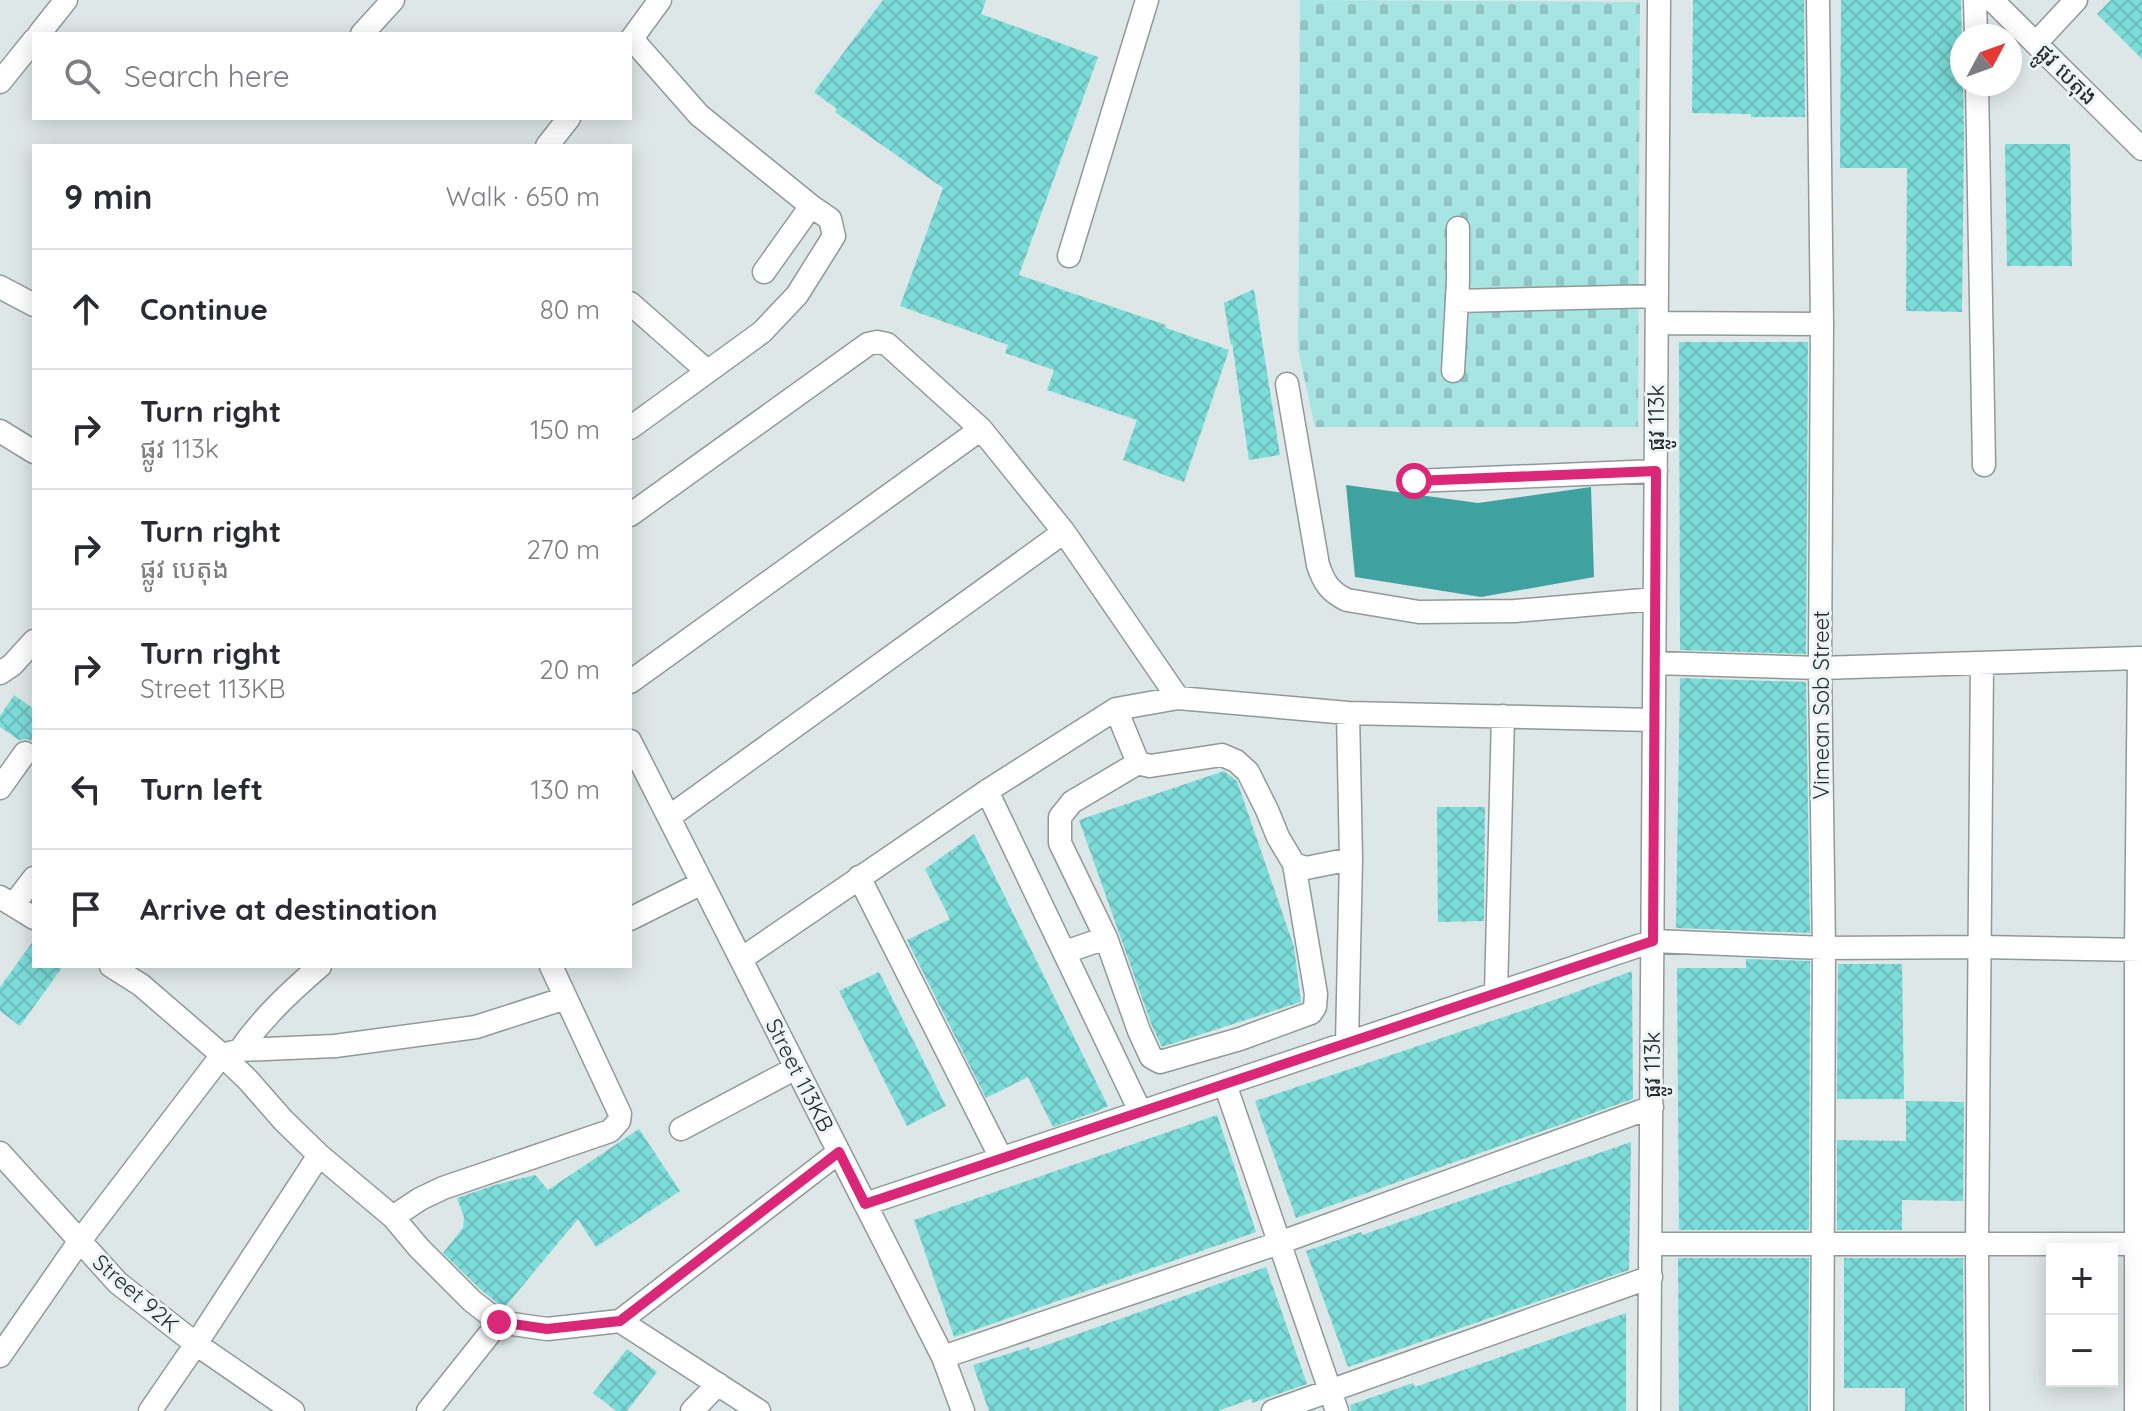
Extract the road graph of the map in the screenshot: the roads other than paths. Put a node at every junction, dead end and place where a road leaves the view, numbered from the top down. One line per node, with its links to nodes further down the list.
1 (66, 0): 11 (street)
2 (393, 0): 12 (street)
3 (660, 0): 13 (street)
4 (1147, 0): 24 (street)
5 (1659, 0): 27 (street, ផ្លូវ 113k)
6 (1818, 0): 32 (street, Vimean Sob Street)
7 (1975, 0): 10 (street)
8 (1992, 0): 16 (street, ផ្លូវ បេតុង)
9 (2076, 0): 16 (street)
10 (1976, 24)
11 (41, 32)
12 (364, 32)
13 (632, 39)
14 (632, 41): 22 (street)
15 (32, 42): 17 (street)
16 (2036, 43): 21 (street, ផ្លូវ បេតុង)
17 (0, 82)
18 (1977, 96): 40 (street)
19 (567, 120): 20 (street)
20 (549, 144)
21 (2142, 149)
22 (811, 206): 25 (street); 33 (street)
23 (1458, 228): 28 (street)
24 (1069, 256)
25 (764, 272)
26 (0, 287): 29 (street)
27 (1657, 296): 28 (street); 31 (street, ផ្លូវ 113k)
28 (1457, 301): 34 (street)
29 (32, 304)
30 (632, 305): 33 (street)
31 (1657, 323): 32 (street); 41 (street, ផ្លូវ 113k)
32 (1822, 324): 50 (street, Vimean Sob Street)
33 (707, 371): 36 (street)
34 (1453, 371)
35 (1287, 384): 45 (street)
36 (632, 427)
37 (981, 429): 43 (street); 44 (street); 52 (street)
38 (0, 431): 39 (street)
39 (32, 451)
40 (1984, 465)
41 (1656, 471): 42 (street); 45 (street, ផ្លូវ 113k)
42 (1414, 481)
43 (632, 514)
44 (1064, 532): 53 (street); 63 (street)
45 (1655, 599): 48 (street, ផ្លូវ 113k)
46 (32, 643): 51 (street)
47 (2140, 658): 49 (street); 76 (street)
48 (1655, 663): 50 (street); 57 (street, ផ្លូវ 113k)
49 (1982, 664): 50 (street); 74 (street)
50 (1820, 668): 75 (street, Vimean Sob Street)
51 (0, 673)
52 (632, 681)
53 (1178, 698): 54 (street); 55 (street)
54 (1116, 709): 60 (street); 62 (street)
55 (1348, 713): 56 (street); 64 (street)
56 (1503, 716): 57 (street); 82 (street)
57 (1654, 720): 73 (street, ផ្លូវ 113k)
58 (632, 745): 63 (street, Street 113KB)
59 (25, 753): 61 (street)
60 (1138, 763): 65 (street); 72 (street)
61 (0, 788)
62 (987, 791): 66 (street); 77 (street)
63 (669, 817): 68 (street, Street 113KB)
64 (1351, 859): 65 (street); 85 (street)
65 (1294, 864): 84 (street)
66 (859, 877): 78 (street); 96 (street)
67 (32, 880): 69 (street)
68 (702, 883): 71 (street); 78 (street, Street 113KB)
69 (6, 901): 70 (street)
70 (32, 917)
71 (632, 918)
72 (1106, 938): 77 (street); 84 (street)
73 (1653, 941): 75 (street); 82 (street); 90 (street, ផ្លូវ 113k)
74 (1981, 947): 75 (street); 76 (street); 104 (street)
75 (1824, 948): 101 (street, Vimean Sob Street)
76 (2139, 950): 103 (street)
77 (1065, 952): 91 (street)
78 (741, 959): 87 (street, Street 113KB)
79 (114, 968): 86 (street)
80 (318, 968): 86 (street)
81 (552, 968): 83 (street)
82 (1496, 993): 85 (street)
83 (566, 998): 86 (street); 98 (street)
84 (1240, 1039): 88 (street)
85 (1347, 1043): 88 (street)
86 (231, 1052): 95 (street); 99 (street)
87 (796, 1068): 92 (street); 93 (street, Street 113KB)
88 (1253, 1074): 89 (street)
89 (1225, 1084): 91 (street); 100 (street)
90 (1652, 1107): 100 (street); 102 (street, ផ្លូវ 113k)
91 (1140, 1111): 96 (street)
92 (681, 1129)
93 (839, 1152): 97 (street, Street 113KB); 106 (street)
94 (0, 1153): 99 (street, Street 92K)
95 (319, 1155): 98 (street); 108 (street)
96 (1001, 1158): 97 (street)
97 (865, 1204): 110 (street, Street 113KB)
98 (393, 1217): 107 (street)
99 (79, 1242): 108 (street, Street 92K); 109 (street)
100 (1279, 1243): 110 (street); 112 (street)
101 (1822, 1243): 102 (street); 104 (street); 121 (street, Vimean Sob Street)
102 (1652, 1244): 105 (street, ផ្លូវ 113k)
103 (2139, 1244): 104 (street); 123 (street)
104 (1977, 1245): 122 (street)
105 (1651, 1277): 112 (street); 120 (street, ផ្លូវ 113k)
106 (620, 1321): 107 (street); 111 (street)
107 (499, 1322): 115 (street)
108 (196, 1344): 113 (street); 114 (street, Street 92K)
109 (0, 1356)
110 (943, 1357): 118 (street, Street 113KB)
111 (718, 1384): 116 (street); 117 (street)
112 (1334, 1401): 119 (street)
113 (150, 1411)
114 (293, 1411)
115 (428, 1411)
116 (692, 1411)
117 (759, 1411)
118 (963, 1411)
119 (1273, 1411)
120 (1649, 1411)
121 (1822, 1411)
122 (1978, 1411)
123 (2136, 1411)

